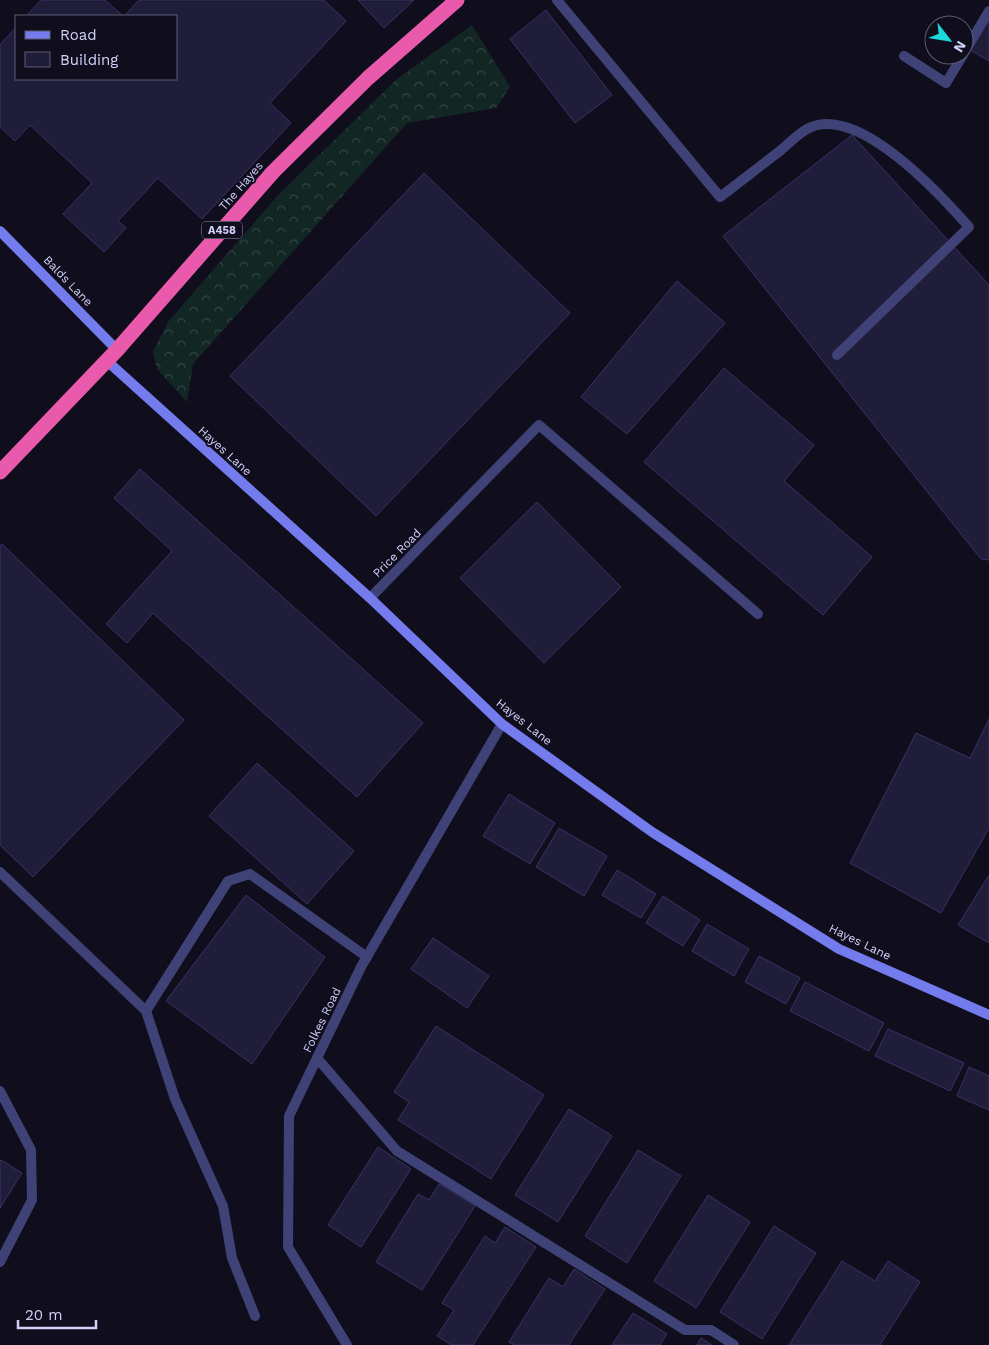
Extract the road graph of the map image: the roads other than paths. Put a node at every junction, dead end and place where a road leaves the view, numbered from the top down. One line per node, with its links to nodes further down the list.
1 (457, 0): 8 (highway, The Hayes / A458)
2 (557, 0): 9 (street)
3 (989, 11): 4 (street)
4 (974, 36)
5 (904, 56): 6 (street)
6 (957, 65)
7 (0, 231): 8 (street, Balds Lane)
8 (112, 355): 10 (highway, The Hayes / A458); 11 (street, Hayes Lane)
9 (837, 355)
10 (0, 472)
11 (370, 598): 12 (street, Price Road); 13 (street, Hayes Lane)
12 (758, 614)
13 (502, 724): 15 (street, Folkes Road); 17 (street, Hayes Lane)
14 (0, 872): 16 (street)
15 (367, 957): 16 (street); 18 (street, Folkes Road)
16 (146, 1011): 21 (street)
17 (989, 1014)
18 (317, 1058): 22 (street, Folkes Road); 23 (street)
19 (0, 1091): 20 (street)
20 (0, 1262)
21 (255, 1316)
22 (347, 1345)
23 (734, 1345)

